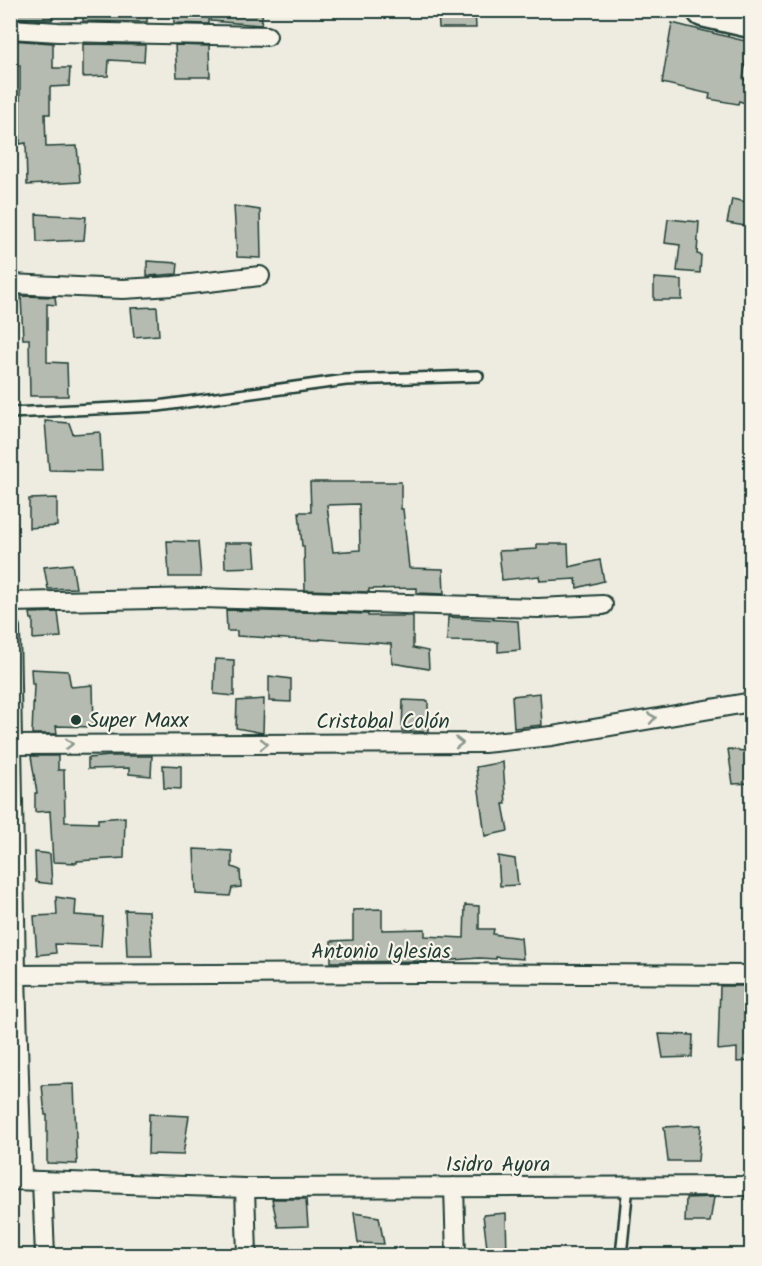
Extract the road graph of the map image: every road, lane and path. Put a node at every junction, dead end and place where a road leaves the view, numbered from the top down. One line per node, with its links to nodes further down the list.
1 (704, 10): 2 (highway)
2 (752, 21)
3 (10, 29): 4 (street)
4 (267, 36)
5 (260, 276): 6 (street)
6 (10, 284)
7 (478, 376): 8 (lane)
8 (10, 413)
9 (10, 602): 10 (street)
10 (603, 605)
11 (10, 628): 13 (street)
12 (752, 702): 13 (street, Cristobal Colón, one-way to 12)
13 (12, 745): 14 (street)
14 (13, 975): 15 (street, Antonio Iglesias); 16 (street)
15 (752, 975)
16 (16, 1180): 17 (street, Isidro Ayora)
17 (42, 1181): 21 (street, Isidro Ayora); 22 (street)
18 (628, 1185): 19 (street, Isidro Ayora); 20 (street, Isidro Ayora); 25 (lane)
19 (454, 1186): 21 (street, Isidro Ayora); 24 (street)
20 (752, 1186)
21 (245, 1188): 23 (street)
22 (45, 1256)
23 (247, 1256)
24 (456, 1256)
25 (621, 1256)

